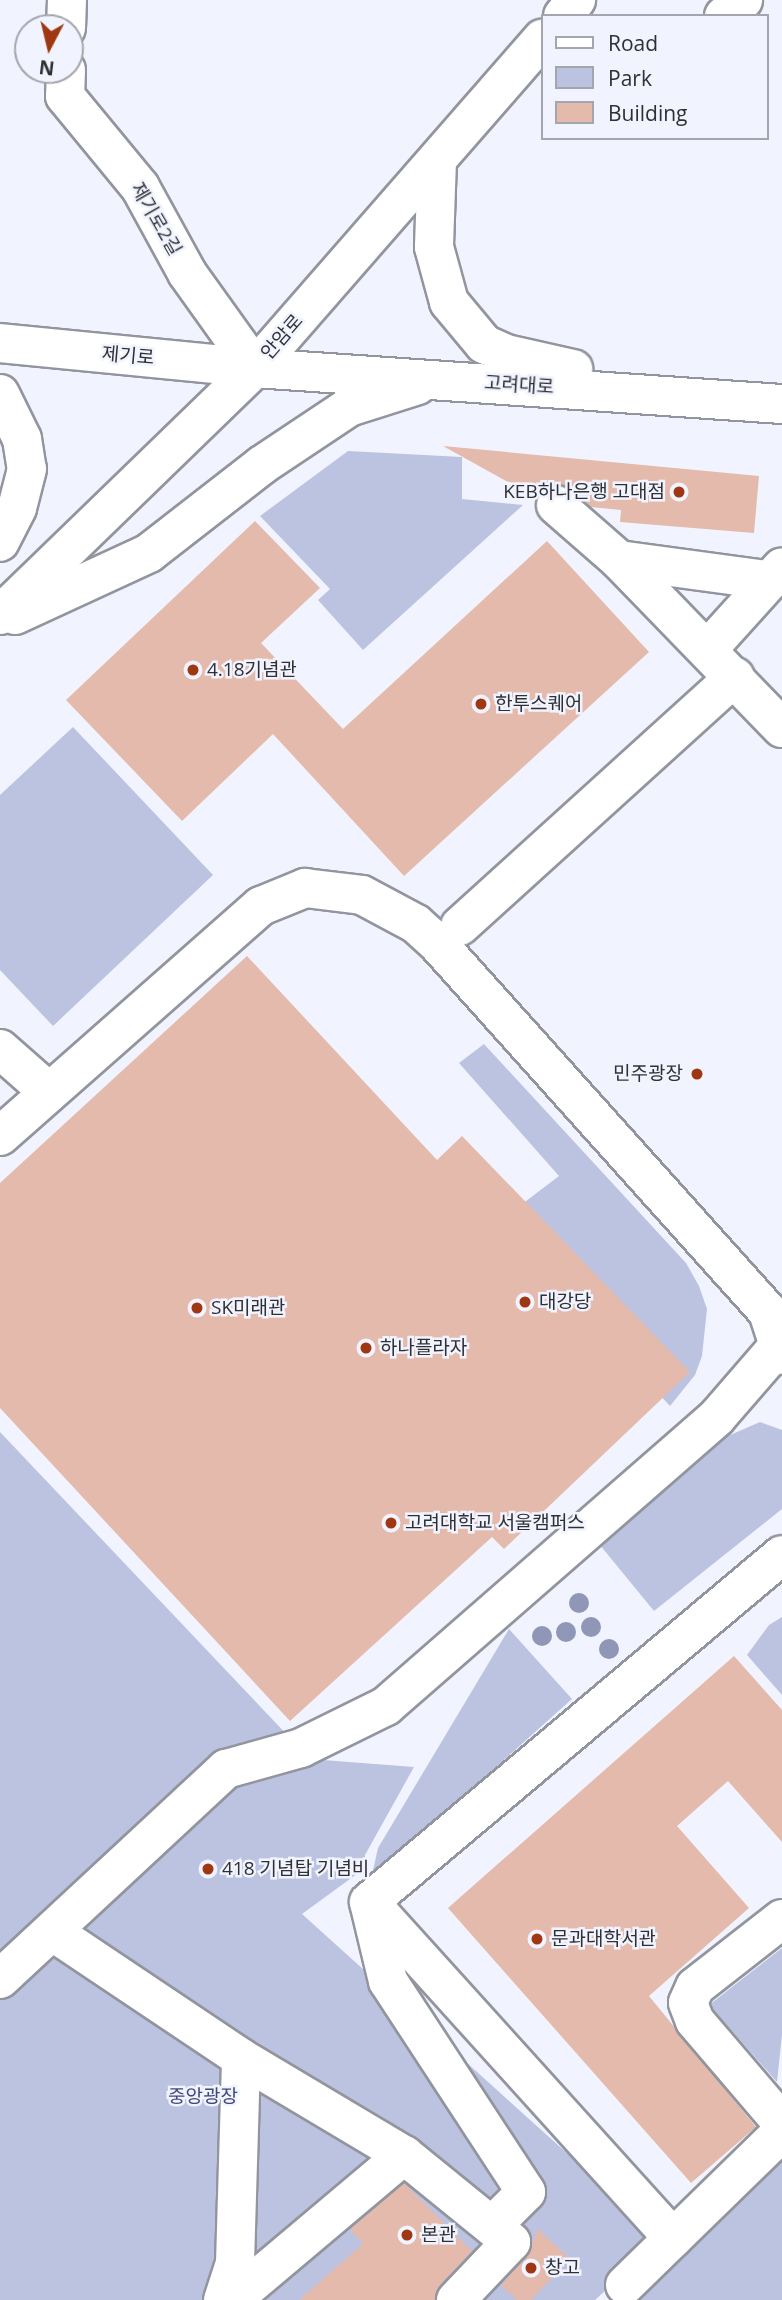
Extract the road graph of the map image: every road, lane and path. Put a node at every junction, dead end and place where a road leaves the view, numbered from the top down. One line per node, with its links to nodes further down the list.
1 (743, 0): 2 (main road)
2 (726, 14)
3 (540, 43): 5 (main road, 안암로)
4 (65, 84): 7 (main road, 제기로2길)
5 (437, 160): 7 (main road, 안암로); 10 (main road)
6 (0, 343): 7 (main road, 제기로)
7 (255, 368): 8 (main road, 고려대로); 16 (main road, 안암로)
8 (439, 379): 10 (main road, 고려대로); 17 (main road)
9 (0, 394): 13 (main road)
10 (719, 400): 11 (main road, 고려대로)
11 (782, 404)
12 (556, 505): 14 (main road)
13 (0, 542)
14 (619, 560): 15 (main road); 18 (main road)
15 (774, 574): 18 (main road)
16 (0, 615)
17 (0, 622)
18 (708, 649): 19 (main road)
19 (734, 677): 20 (main road); 21 (main road)
20 (782, 728)
21 (460, 926)
22 (0, 1049): 23 (main road)
23 (49, 1092): 24 (main road); 25 (main road)
24 (0, 1136)
25 (781, 1348): 29 (main road)
26 (782, 1555): 27 (main road)
27 (369, 1902): 35 (main road); 36 (main road)
28 (782, 1919): 32 (main road)
29 (53, 1932): 30 (main road); 31 (main road)
30 (0, 1979)
31 (241, 2058): 34 (main road); 38 (main road)
32 (782, 2123)
33 (782, 2133): 36 (main road)
34 (404, 2155): 35 (main road); 39 (main road)
35 (492, 2226): 40 (main road)
36 (673, 2238): 37 (main road)
37 (625, 2285)
38 (223, 2300)
39 (232, 2300)
40 (456, 2300)

